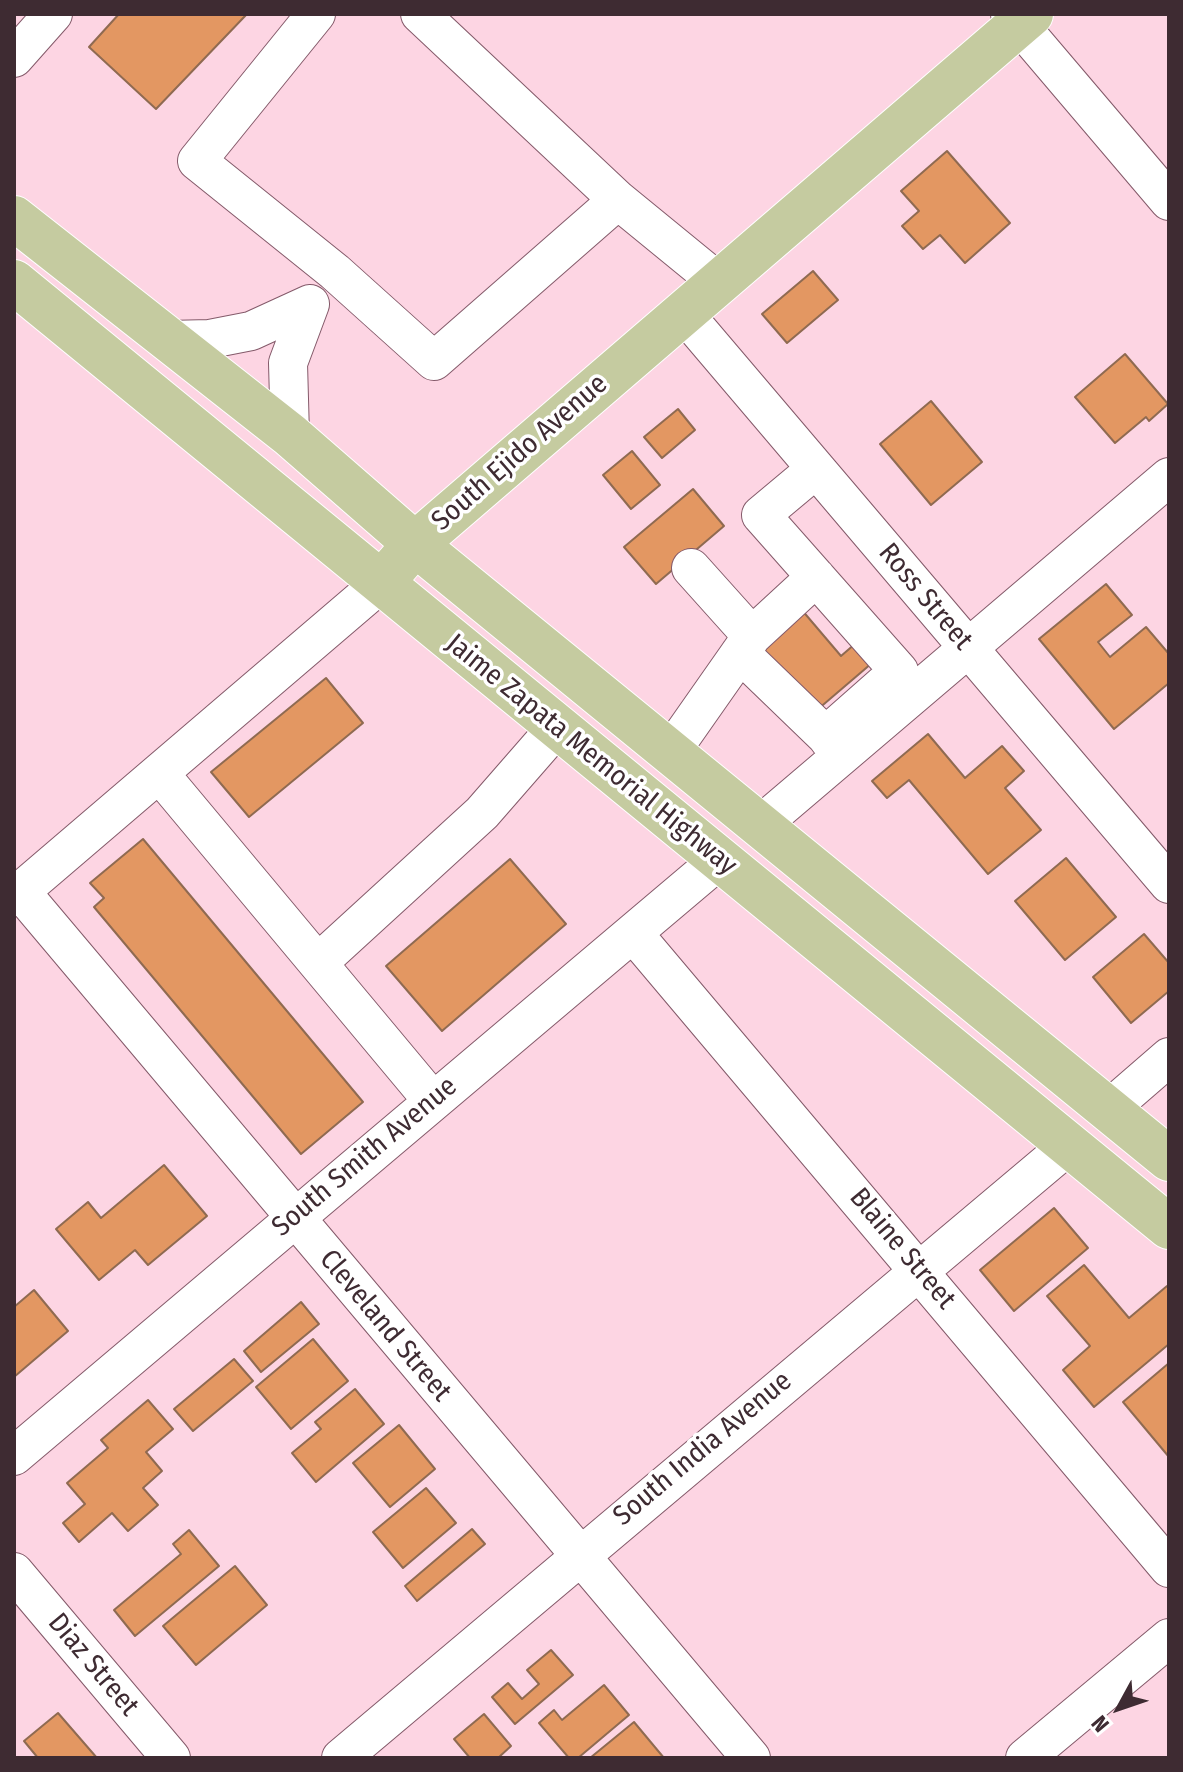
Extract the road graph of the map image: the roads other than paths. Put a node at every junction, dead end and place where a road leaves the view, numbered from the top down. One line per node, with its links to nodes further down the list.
1 (316, 14): 9 (street)
2 (420, 14): 6 (street)
3 (1020, 17): 7 (street); 10 (main road, South Ejido Avenue)
4 (38, 19): 5 (street)
5 (14, 58)
6 (618, 200): 9 (street); 10 (street)
7 (1169, 201)
8 (14, 218): 14 (main road, Jaime Zapata Memorial Highway)
9 (335, 272): 12 (street)
10 (717, 281): 13 (main road, South Ejido Avenue)
11 (14, 282): 21 (main road, Jaime Zapata Memorial Highway)
12 (310, 304): 14 (street); 15 (street)
13 (682, 311): 16 (street, Ross Street); 18 (main road, South Ejido Avenue)
14 (167, 340): 15 (main road, Jaime Zapata Memorial Highway)
15 (290, 435): 18 (main road, Jaime Zapata Memorial Highway)
16 (816, 469): 20 (street); 23 (street, Ross Street)
17 (1169, 477): 23 (street)
18 (415, 544): 21 (main road, South Ejido Avenue); 26 (main road, Jaime Zapata Memorial Highway)
19 (691, 568): 22 (street)
20 (816, 577): 22 (street); 25 (street)
21 (381, 583): 24 (main road, Jaime Zapata Memorial Highway); 27 (street, South Ejido Avenue)
22 (746, 644): 25 (street); 26 (street)
23 (968, 648): 25 (street); 30 (street, Ross Street)
24 (557, 727): 29 (main road, Jaime Zapata Memorial Highway); 33 (street)
25 (834, 746): 28 (street)
26 (670, 753): 28 (main road, Jaime Zapata Memorial Highway)
27 (159, 773): 31 (street, South Ejido Avenue); 33 (street)
28 (759, 826): 36 (main road, Jaime Zapata Memorial Highway)
29 (719, 860): 32 (street, South Smith Avenue); 36 (main road); 37 (main road, Jaime Zapata Memorial Highway)
30 (1169, 884)
31 (17, 894): 40 (street, Cleveland Street)
32 (633, 933): 35 (street, South Smith Avenue); 42 (street, Blaine Street)
33 (318, 963): 35 (street)
34 (1169, 1057): 36 (street)
35 (432, 1100): 40 (street, South Smith Avenue)
36 (1109, 1109): 38 (main road, Jaime Zapata Memorial Highway)
37 (1069, 1145): 39 (main road); 41 (main road, Jaime Zapata Memorial Highway); 42 (street, South India Avenue)
38 (1169, 1159)
39 (1169, 1190)
40 (292, 1217): 43 (street, South Smith Avenue); 44 (street, Cleveland Street)
41 (1169, 1227)
42 (918, 1268): 44 (street, South India Avenue); 45 (street, Blaine Street)
43 (14, 1456)
44 (579, 1555): 49 (street, South India Avenue); 50 (street, Cleveland Street)
45 (1169, 1568)
46 (14, 1572): 48 (street, Diaz Street)
47 (1169, 1638): 51 (street)
48 (171, 1758)
49 (341, 1758)
50 (751, 1758)
51 (1025, 1758)

